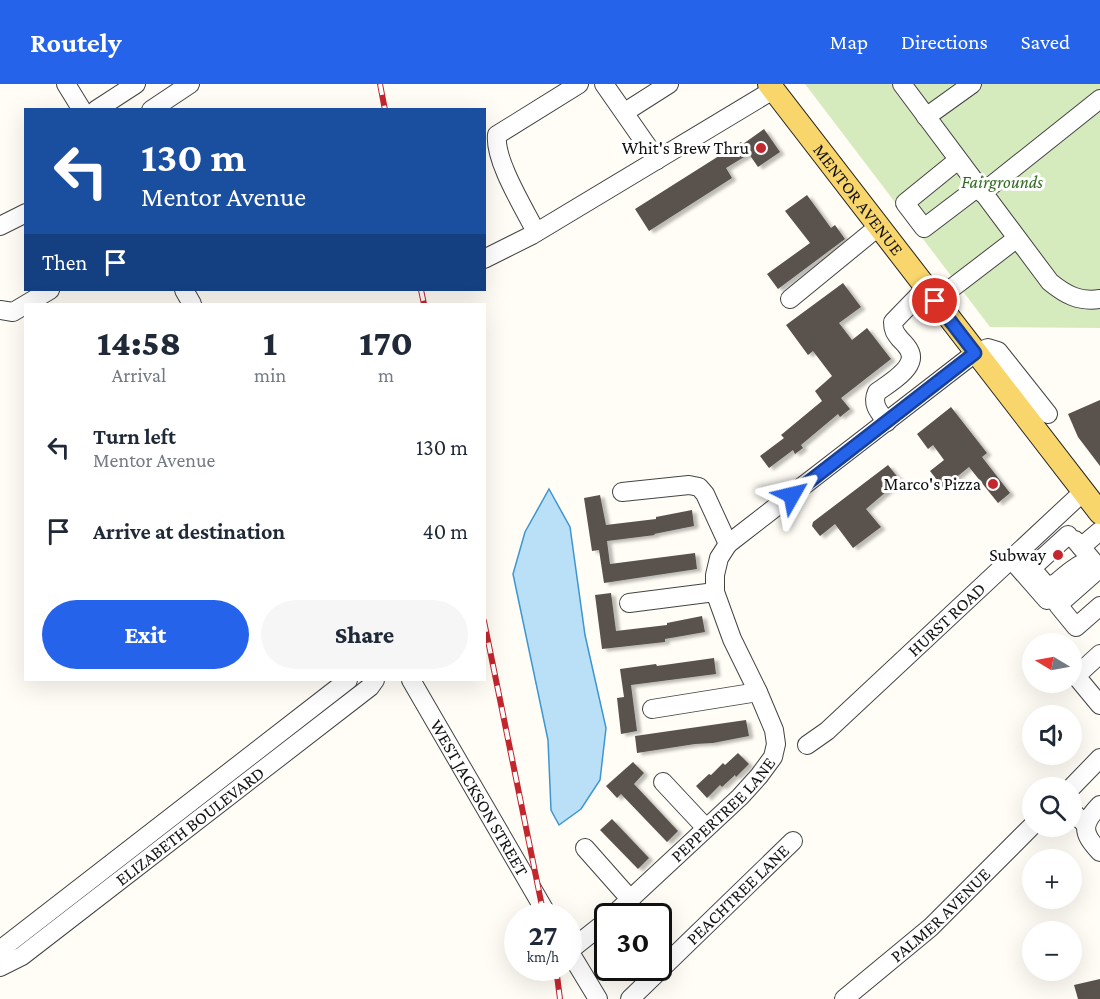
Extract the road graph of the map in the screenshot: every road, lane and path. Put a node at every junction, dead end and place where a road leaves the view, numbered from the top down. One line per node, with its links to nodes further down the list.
1 (66, 84): 11 (street)
2 (136, 84): 12 (street)
3 (190, 84): 13 (street)
4 (579, 84): 22 (street)
5 (604, 84): 14 (street)
6 (669, 84): 14 (street)
7 (902, 84): 15 (street)
8 (964, 86): 15 (street)
9 (771, 87): 16 (street); 21 (main road, MENTOR AVENUE)
10 (1100, 99): 18 (street)
11 (81, 108)
12 (99, 108)
13 (154, 108)
14 (625, 112): 16 (street)
15 (926, 117): 17 (street)
16 (657, 160): 22 (street)
17 (958, 160): 18 (street); 18 (street)
18 (980, 190): 23 (street)
19 (24, 214): 20 (street)
20 (0, 226)
21 (878, 227): 26 (main road, MENTOR AVENUE); 27 (street)
22 (536, 232): 24 (street)
23 (1016, 239): 26 (street); 28 (street)
24 (486, 258)
25 (48, 291): 29 (street)
26 (930, 295): 32 (main road, MENTOR AVENUE); 35 (street)
27 (790, 299)
28 (1100, 299)
29 (28, 303)
30 (24, 305): 31 (street)
31 (0, 310)
32 (975, 353): 33 (main road, MENTOR AVENUE); 35 (street)
33 (1020, 396): 34 (street); 36 (main road, MENTOR AVENUE)
34 (1048, 414)
35 (887, 422): 40 (street)
36 (1084, 491): 38 (main road, MENTOR AVENUE); 42 (street, HURST ROAD)
37 (622, 492): 40 (street)
38 (1100, 513)
39 (1100, 531): 41 (street)
40 (728, 544): 43 (street, PEPPERTREE LANE)
41 (1088, 553): 42 (street); 42 (street); 45 (street)
42 (1016, 565): 53 (street, HURST ROAD)
43 (715, 592): 44 (street); 50 (street, PEPPERTREE LANE)
44 (629, 603)
45 (1100, 606)
46 (1100, 654): 51 (street)
47 (347, 681): 70 (street, ELIZABETH BOULEVARD)
48 (374, 681): 71 (street, ELIZABETH BOULEVARD)
49 (412, 681): 66 (street, WEST JACKSON STREET)
50 (758, 692): 52 (street); 60 (street, PEPPERTREE LANE)
51 (1100, 705)
52 (652, 709)
53 (807, 745)
54 (1100, 758): 55 (street)
55 (1082, 777)
56 (663, 782): 60 (street)
57 (1100, 806): 59 (street)
58 (1082, 821): 59 (street)
59 (1085, 824): 64 (street)
60 (706, 828): 65 (street, PEPPERTREE LANE)
61 (1022, 836): 75 (street, PALMER AVENUE)
62 (793, 841): 74 (street, PEACHTREE LANE)
63 (585, 848): 65 (street)
64 (1100, 852)
65 (632, 900): 67 (street, PEPPERTREE LANE)
66 (540, 903)
67 (628, 903)
68 (594, 931): 69 (street)
69 (582, 940)
70 (0, 950)
71 (0, 967)
72 (582, 973): 73 (street)
73 (598, 999)
74 (630, 999)
75 (844, 999)

